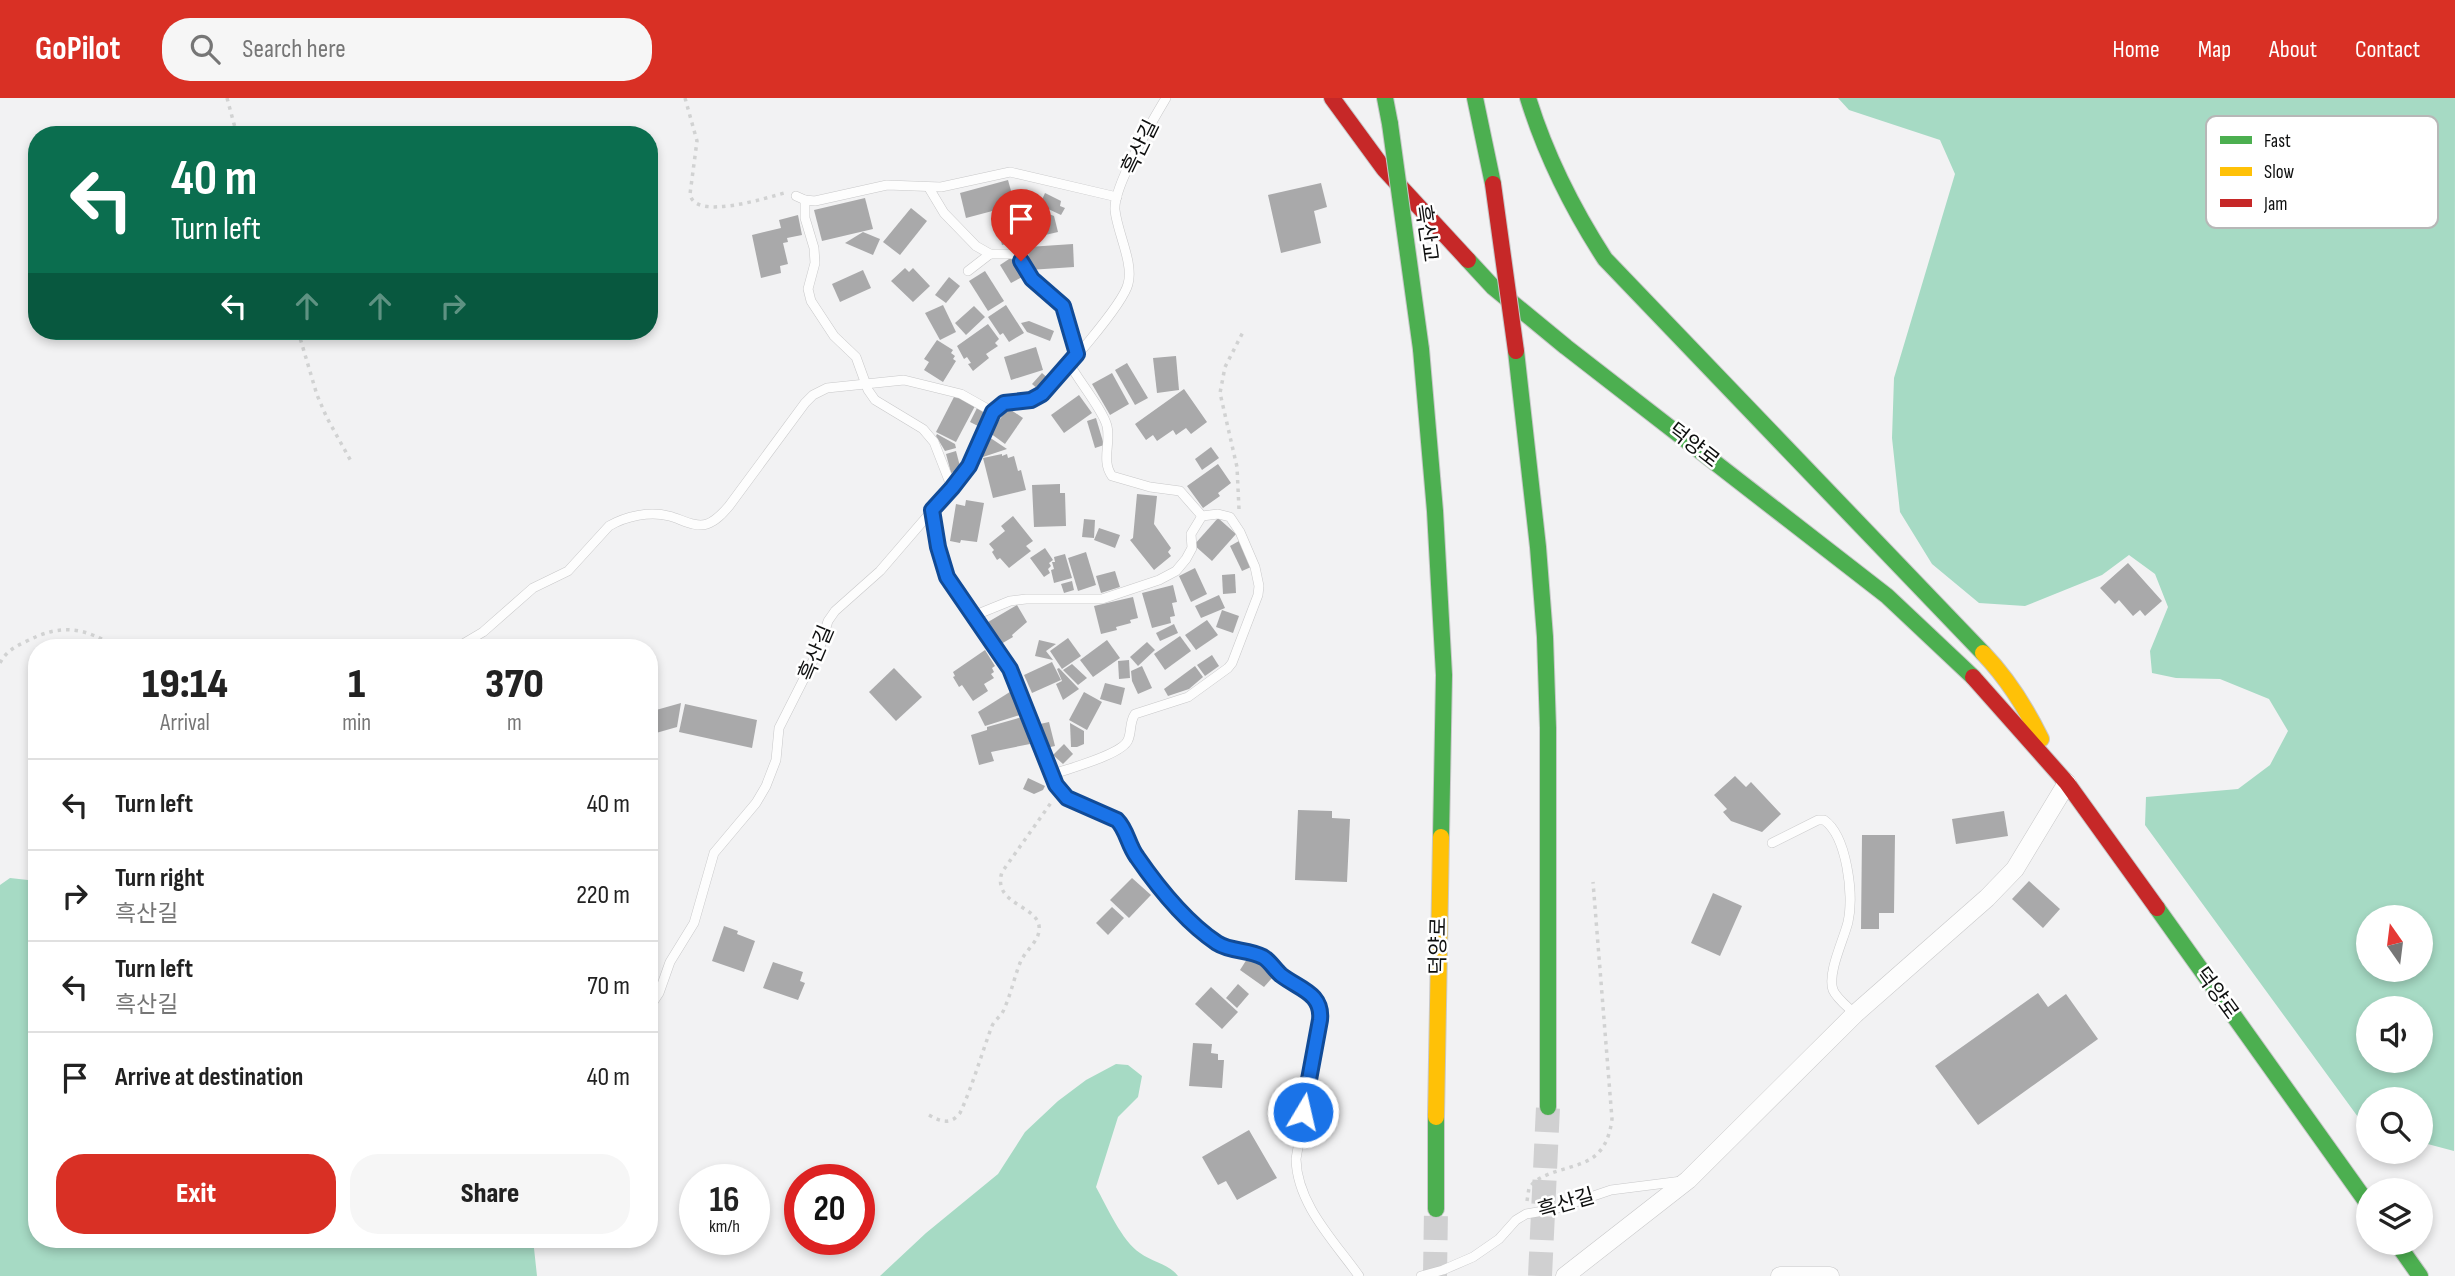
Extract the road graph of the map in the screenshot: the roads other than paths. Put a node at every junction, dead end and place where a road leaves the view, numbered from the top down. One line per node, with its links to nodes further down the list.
1 (1166, 98): 7 (lane, 흑산길)
2 (1332, 98): 20 (main road, 덕양로)
3 (1385, 98): 10 (main road, 흑산교, bridge)
4 (1475, 98): 26 (main road, bridge)
5 (1528, 98): 20 (main road)
6 (929, 188): 7 (lane, 흑산길); 8 (lane); 13 (lane, 흑산길)
7 (1117, 197): 11 (lane, 흑산길)
8 (990, 254): 9 (lane); 11 (lane)
9 (968, 271)
10 (1421, 349): 29 (main road, 덕양로)
11 (1077, 354): 12 (lane, 흑산길)
12 (1069, 363): 14 (lane, 흑산길); 17 (lane)
13 (866, 384): 14 (lane); 15 (lane); 19 (lane)
14 (993, 412): 15 (lane, 흑산길)
15 (952, 488): 16 (lane, 흑산길)
16 (932, 510): 18 (lane); 24 (lane, 흑산길)
17 (1202, 516): 18 (lane); 21 (lane)
18 (974, 616): 21 (lane)
19 (471, 639)
20 (2053, 765): 22 (main road, 덕양로)
21 (1051, 775): 31 (lane)
22 (2067, 783): 25 (street); 28 (main road, 덕양로)
23 (1772, 843): 25 (lane)
24 (658, 994)
25 (1855, 1014): 27 (street)
26 (1548, 1107)
27 (1688, 1180): 32 (lane, 흑산길); 33 (street)
28 (2356, 1186)
29 (1436, 1209)
30 (2405, 1255): 36 (main road)
31 (1359, 1276)
32 (1421, 1276)
33 (1565, 1276)
34 (1780, 1276): 35 (street)
35 (1830, 1276)
36 (2420, 1276)

